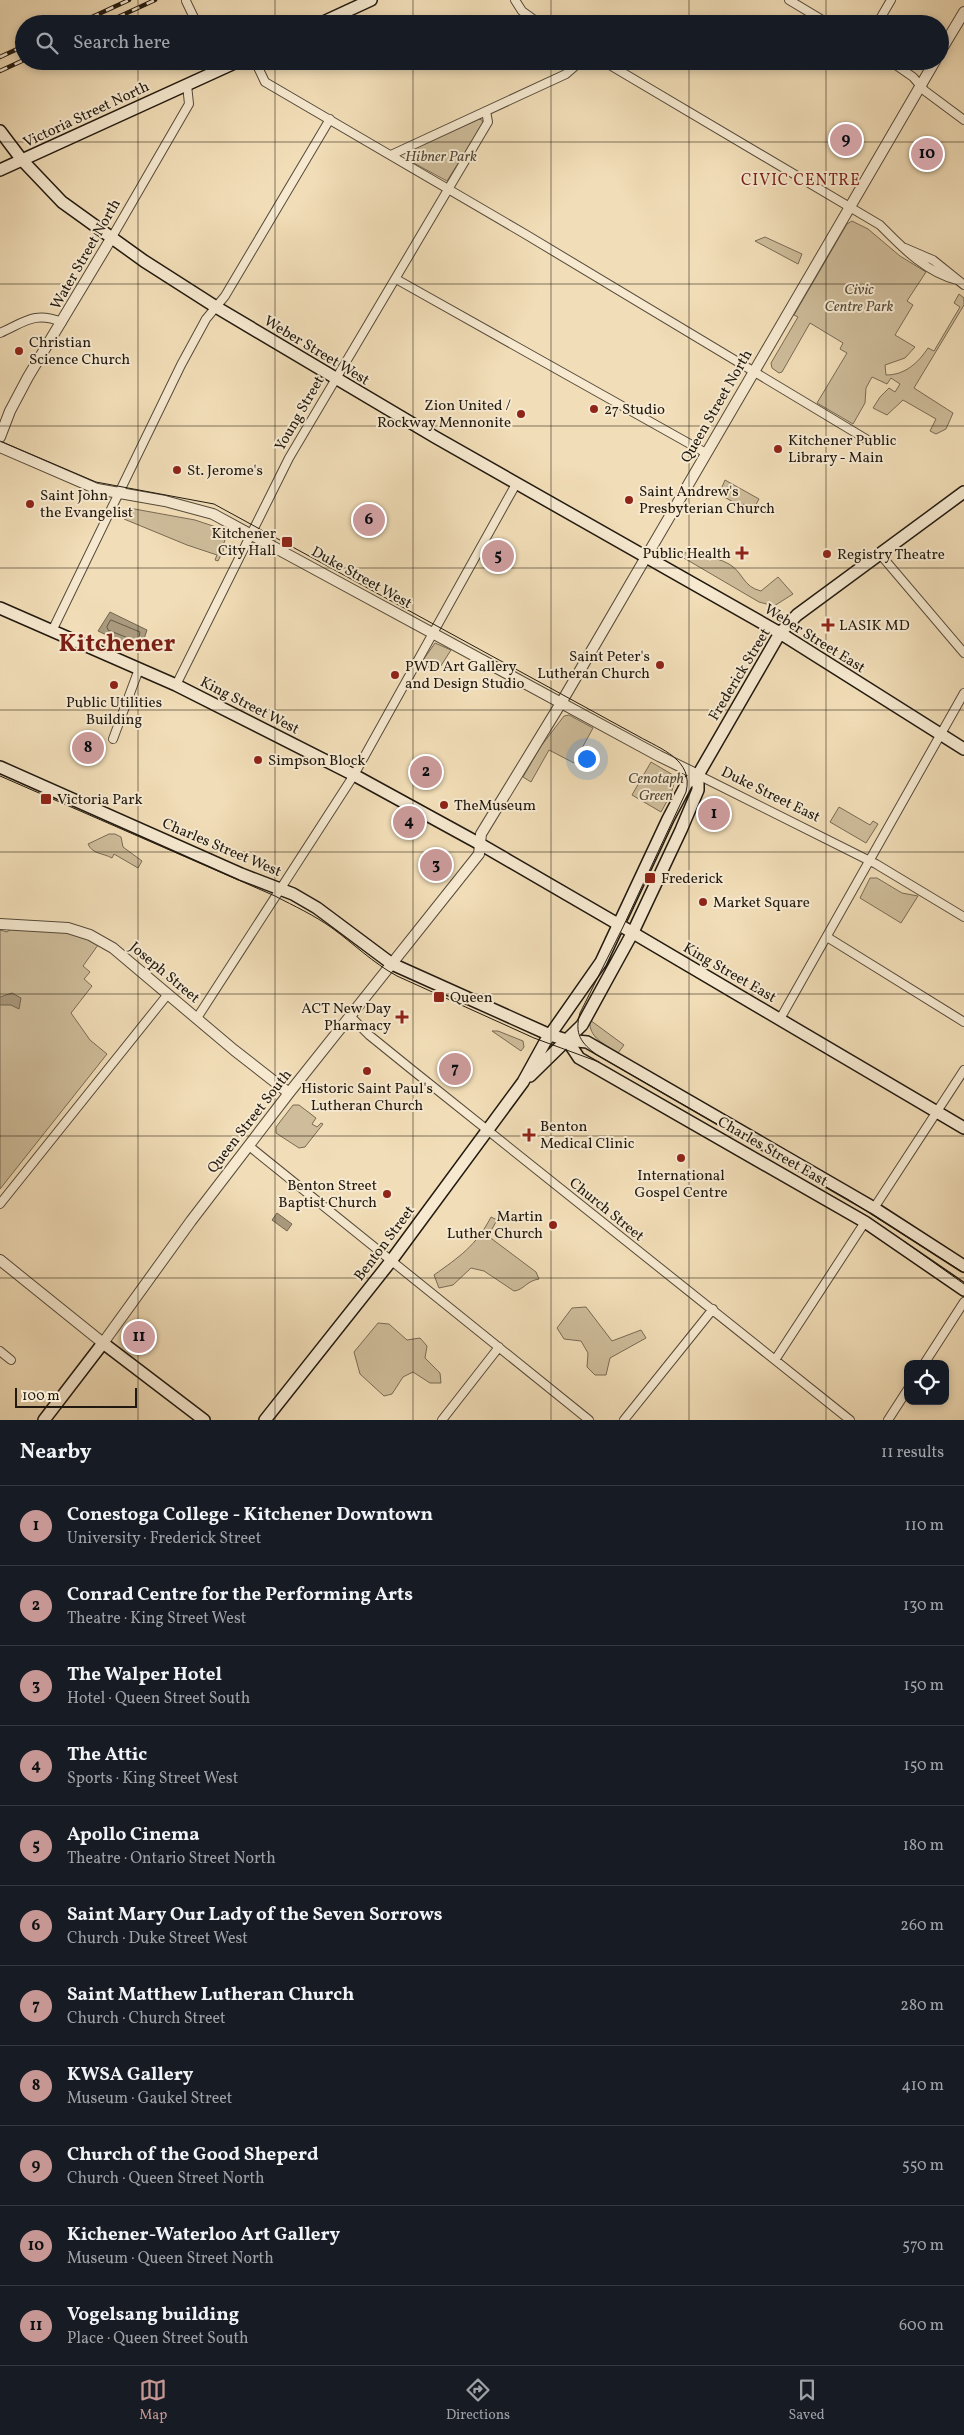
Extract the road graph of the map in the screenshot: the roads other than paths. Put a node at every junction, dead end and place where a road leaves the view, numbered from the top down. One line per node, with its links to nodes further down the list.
1 (371, 0): 8 (main road)
2 (515, 0): 9 (street)
3 (789, 0): 10 (street)
4 (891, 0): 11 (street)
5 (186, 1): 7 (street)
6 (964, 12): 12 (street)
7 (193, 15)
8 (339, 15)
9 (528, 15)
10 (814, 15)
11 (882, 15)
12 (949, 37)
13 (211, 70): 20 (main road, Victoria Street North)
14 (259, 70): 22 (street)
15 (571, 70): 21 (street)
16 (618, 70): 29 (street)
17 (902, 70): 19 (street)
18 (929, 70): 19 (street, Queen Street North)
19 (921, 84): 23 (street); 29 (street, Queen Street North)
20 (187, 85): 26 (main road, Victoria Street North); 30 (street, Water Street North)
21 (486, 112): 25 (street); 28 (street, Young Street)
22 (330, 119): 25 (street); 33 (street)
23 (964, 120)
24 (0, 131): 26 (main road, Weber Street West)
25 (391, 155): 28 (street)
26 (22, 160): 27 (main road, Victoria Street North); 30 (main road, Weber Street West)
27 (0, 170)
28 (449, 189): 31 (street, Young Street); 36 (street)
29 (849, 207): 32 (street); 36 (street, Queen Street North)
30 (112, 238): 33 (main road, Weber Street West); 34 (street, Water Street North)
31 (396, 279): 37 (street, Young Street); 41 (street)
32 (961, 282)
33 (216, 307): 37 (main road, Weber Street West); 44 (street)
34 (62, 322): 35 (street); 38 (street, Water Street North)
35 (0, 333)
36 (754, 371): 39 (street); 41 (street, Queen Street North)
37 (336, 378): 42 (main road, Weber Street West); 45 (street, Young Street)
38 (0, 437)
39 (866, 439)
40 (0, 447): 44 (street, Duke Street West)
41 (706, 453): 47 (street, Queen Street North)
42 (516, 484): 47 (main road, Weber Street West); 50 (street)
43 (964, 492): 46 (main road, Frederick Street)
44 (118, 494): 45 (street, Duke Street West); 49 (street)
45 (251, 534): 50 (street, Duke Street West); 54 (street, Young Street)
46 (880, 553): 51 (main road, Frederick Street); 52 (street)
47 (646, 557): 51 (main road, Weber Street East); 56 (street, Queen Street North)
48 (0, 608): 49 (main road, King Street West)
49 (52, 631): 53 (main road, King Street West)
50 (432, 633): 56 (street, Duke Street West); 61 (street)
51 (780, 633): 57 (main road, Weber Street East); 62 (main road, Frederick Street)
52 (964, 652)
53 (139, 668): 54 (main road, King Street West); 58 (street)
54 (176, 685): 61 (main road, King Street West)
55 (964, 693): 57 (street)
56 (561, 703): 62 (street, Duke Street East); 63 (street, Queen Street North)
57 (940, 734): 59 (main road, Weber Street East); 64 (street)
58 (113, 739)
59 (964, 749)
60 (0, 767): 65 (main road, Charles Street West)
61 (354, 775): 63 (main road, King Street West); 65 (street)
62 (698, 775): 64 (street, Duke Street East); 68 (main road, Frederick Street); 69 (main road, Frederick Street)
63 (480, 844): 68 (main road, King Street East); 71 (street, Queen Street South)
64 (868, 860): 66 (street, Duke Street East); 70 (street)
65 (281, 889): 71 (main road, Charles Street West); 74 (street)
66 (964, 918)
67 (0, 924): 72 (street, Joseph Street)
68 (618, 924): 69 (main road, King Street East); 78 (main road, Benton Street)
69 (633, 932): 75 (main road, King Street East); 77 (main road, Benton Street)
70 (827, 937): 75 (street); 76 (street)
71 (392, 964): 73 (street, Queen Street South); 78 (main road, Charles Street East)
72 (168, 994): 74 (street, Joseph Street); 88 (street)
73 (350, 1016): 83 (street, Queen Street South); 86 (street, Church Street)
74 (197, 1018): 83 (street, Joseph Street)
75 (780, 1019): 84 (main road, King Street East)
76 (964, 1022)
77 (582, 1025): 79 (main road, Benton Street); 80 (main road)
78 (550, 1035): 79 (main road, Charles Street East); 82 (main road, Benton Street)
79 (567, 1040): 80 (main road, Charles Street East); 82 (main road, Benton Street); 90 (main road, Charles Street East)
80 (587, 1042): 89 (main road, Charles Street East)
81 (964, 1070): 84 (street)
82 (523, 1082): 86 (main road, Benton Street)
83 (289, 1092): 87 (street, Queen Street South)
84 (937, 1111): 85 (main road, King Street East); 89 (street)
85 (964, 1128)
86 (487, 1130): 92 (main road, Benton Street); 96 (street, Church Street)
87 (249, 1146): 92 (street); 97 (street, Queen Street South)
88 (0, 1204)
89 (874, 1208): 93 (main road, Charles Street East)
90 (865, 1222): 94 (main road, Charles Street East); 101 (street)
91 (0, 1260): 97 (street)
92 (391, 1261): 98 (street); 106 (main road, Benton Street)
93 (964, 1266)
94 (964, 1290)
95 (964, 1302): 102 (street)
96 (713, 1309): 101 (street, Church Street); 109 (street)
97 (103, 1343): 104 (main road, Queen Street South); 105 (main road)
98 (499, 1347): 107 (street); 108 (street)
99 (0, 1351): 100 (street)
100 (12, 1360)
101 (775, 1360): 110 (street, Church Street)
102 (927, 1360)
103 (904, 1395): 111 (street)
104 (44, 1420)
105 (204, 1420)
106 (265, 1420)
107 (442, 1420)
108 (590, 1420)
109 (624, 1420)
110 (850, 1420)
111 (888, 1420)

